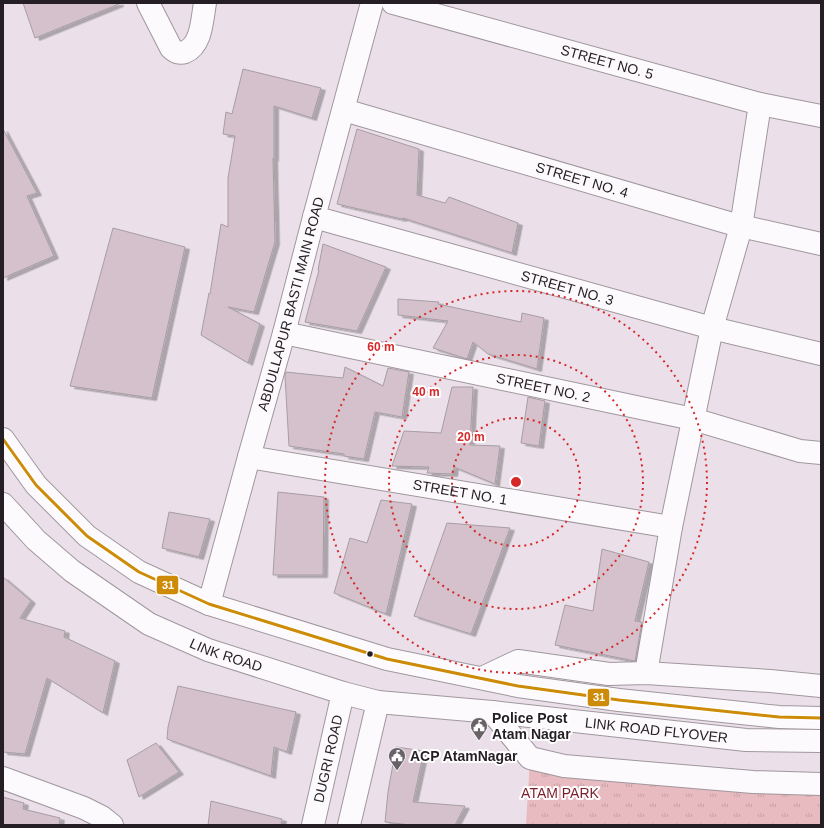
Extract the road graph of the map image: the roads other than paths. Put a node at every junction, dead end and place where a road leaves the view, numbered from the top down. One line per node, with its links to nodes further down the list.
1 (148, 3): 2 (street)
2 (205, 3)
3 (372, 3): 6 (street, ABDULLAPUR BASTI MAIN ROAD)
4 (393, 3): 5 (street, STREET NO. 5)
5 (760, 104): 7 (street, STREET NO. 5); 9 (street)
6 (344, 110): 8 (street, ABDULLAPUR BASTI MAIN ROAD); 9 (street, STREET NO. 4)
7 (821, 116)
8 (314, 217): 11 (street, STREET NO. 3); 12 (street, ABDULLAPUR BASTI MAIN ROAD)
9 (741, 226): 10 (street, STREET NO. 4); 11 (street)
10 (821, 244)
11 (712, 328): 13 (street, STREET NO. 3); 14 (street)
12 (284, 333): 14 (street, STREET NO. 2); 17 (street, ABDULLAPUR BASTI MAIN ROAD)
13 (821, 354)
14 (693, 419): 16 (street, STREET NO. 2); 19 (street)
15 (3, 439): 20 (street)
16 (821, 453)
17 (249, 457): 19 (street, STREET NO. 1); 20 (street, ABDULLAPUR BASTI MAIN ROAD)
18 (3, 504): 24 (street, LINK ROAD)
19 (670, 527): 21 (street)
20 (209, 604): 22 (street)
21 (646, 673): 22 (street); 23 (street)
22 (482, 678): 27 (street, LINK ROAD FLYOVER)
23 (821, 686)
24 (343, 693): 25 (street, LINK ROAD); 32 (street, DUGRI ROAD)
25 (378, 702): 26 (street, LINK ROAD); 33 (street)
26 (492, 712): 28 (street, LINK ROAD FLYOVER); 30 (street)
27 (821, 718)
28 (821, 741)
29 (3, 778): 31 (street)
30 (821, 784)
31 (112, 825)
32 (312, 825)
33 (349, 825)

